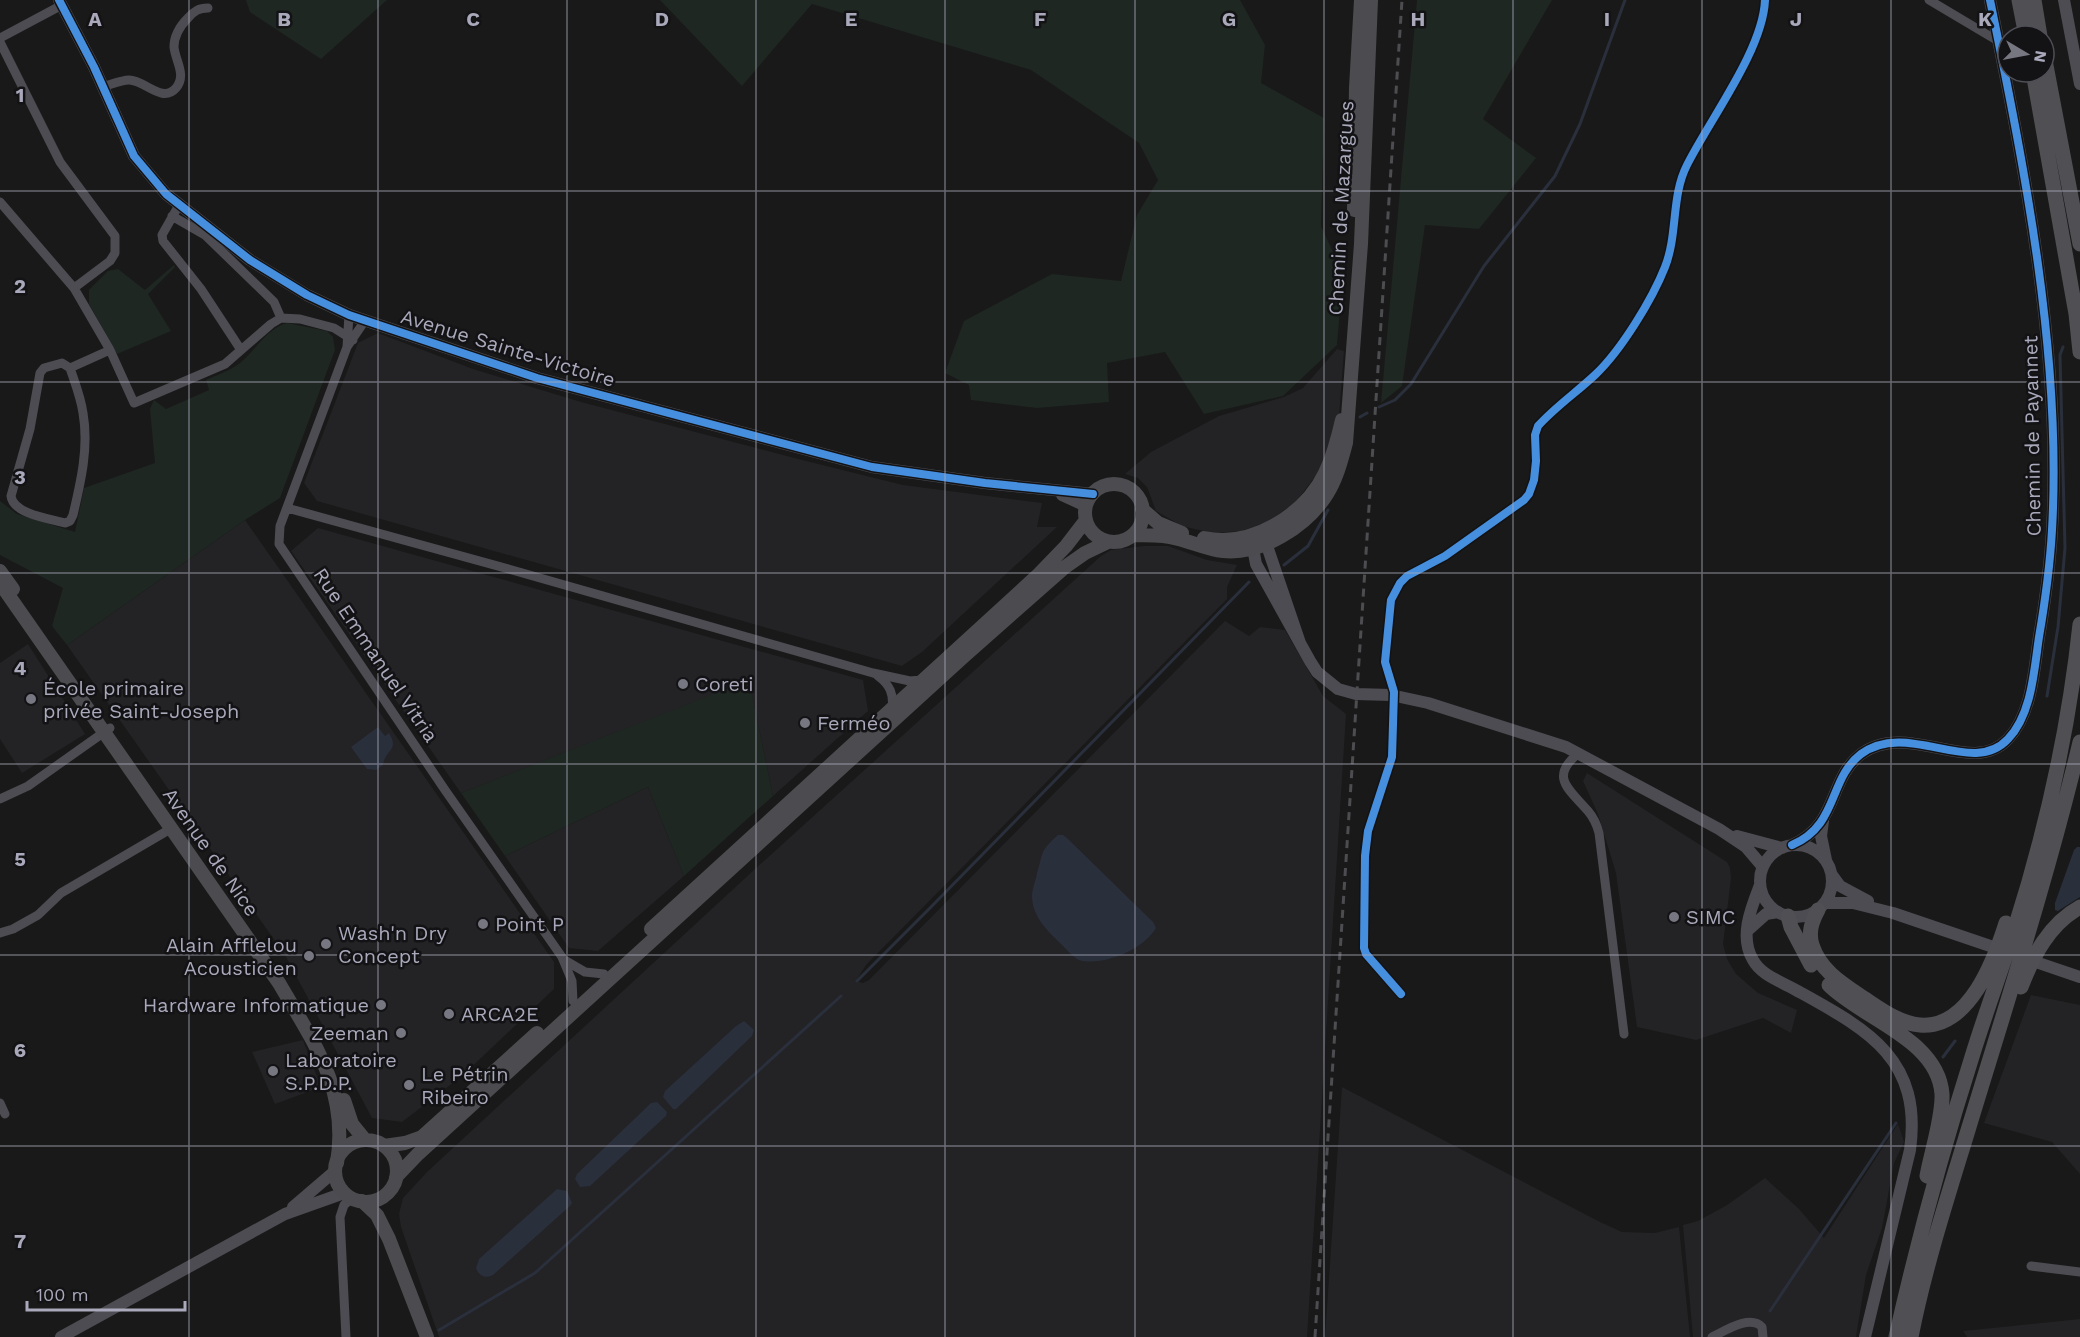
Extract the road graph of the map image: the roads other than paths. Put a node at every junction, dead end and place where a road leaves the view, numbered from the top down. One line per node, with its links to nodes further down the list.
1 (1361, 0): 30 (main road, Chemin de Mazargues)
2 (1371, 0): 30 (main road, Chemin de Mazargues)
3 (1765, 0): 50 (street)
4 (1929, 0): 15 (street)
5 (1990, 0): 13 (street, Chemin de Payannet)
6 (2019, 0): 11 (highway)
7 (2034, 0): 12 (highway)
8 (2064, 0): 16 (street)
9 (61, 2): 14 (street); 21 (street, Avenue Sainte-Victoire)
10 (208, 8): 21 (street)
11 (2024, 24)
12 (2038, 24)
13 (1996, 31)
14 (0, 40): 26 (street)
15 (1996, 40)
16 (2078, 65): 20 (street)
17 (2006, 84): 56 (street, Chemin de Payannet)
18 (2035, 84): 34 (highway)
19 (2050, 84): 25 (highway)
20 (2080, 84)
21 (102, 87): 23 (street, Avenue Sainte-Victoire)
22 (0, 202): 26 (street)
23 (179, 205): 24 (street); 27 (street, Avenue Sainte-Victoire)
24 (172, 216): 28 (street); 33 (street)
25 (2080, 244)
26 (74, 288): 32 (street)
27 (349, 315): 29 (street, Avenue Sainte-Victoire); 31 (street)
28 (281, 318): 31 (street); 33 (street)
29 (364, 322): 31 (street); 36 (street, Avenue Sainte-Victoire)
30 (1354, 336): 42 (main road)
31 (349, 342): 38 (street, Rue Emmanuel Vitria)
32 (110, 350): 33 (street); 35 (street)
33 (241, 350)
34 (2080, 352)
35 (70, 368): 35 (street)
36 (1050, 490): 37 (street, Avenue Sainte-Victoire); 40 (street, Avenue Sainte-Victoire)
37 (1093, 494): 39 (main road); 40 (main road)
38 (287, 508): 48 (street); 69 (street, Rue Emmanuel Vitria)
39 (1142, 509): 41 (main road); 42 (main road)
40 (1086, 513): 43 (main road); 49 (main road)
41 (1133, 535): 42 (main road); 43 (main road)
42 (1258, 541): 50 (street)
43 (1108, 542): 81 (main road)
44 (0, 571): 52 (main road, Avenue de Nice)
45 (0, 584): 52 (main road, Avenue de Nice)
46 (2080, 624): 47 (highway)
47 (2075, 672): 63 (highway); 95 (highway)
48 (873, 673): 49 (street); 51 (street)
49 (924, 679): 51 (main road)
50 (1395, 696): 54 (street); 72 (street)
51 (892, 709): 70 (main road)
52 (107, 729): 55 (street); 57 (main road, Avenue de Nice); 77 (main road, Avenue de Nice)
53 (2080, 742): 80 (highway)
54 (1579, 753): 58 (street); 74 (street)
55 (0, 798)
56 (1824, 817): 59 (street, Chemin de Payannet); 61 (street, Chemin de Payannet)
57 (172, 828): 68 (street); 79 (main road, Avenue de Nice)
58 (1719, 829): 59 (street); 60 (street)
59 (1787, 846): 60 (street); 61 (street)
60 (1763, 867): 62 (street)
61 (1830, 870): 63 (street); 65 (street)
62 (1761, 885): 66 (street); 67 (street)
63 (1821, 906): 65 (street); 66 (street)
64 (2080, 907): 80 (highway)
65 (1893, 913): 71 (street)
66 (1783, 914): 67 (street); 94 (highway)
67 (1747, 931): 93 (street)
68 (0, 933)
69 (562, 957): 70 (street); 73 (street)
70 (604, 974): 73 (main road)
71 (2080, 977)
72 (1401, 994)
73 (573, 1001): 78 (main road)
74 (1623, 1034)
75 (0, 1103): 76 (street)
76 (5, 1114)
77 (365, 1140): 78 (main road); 79 (main road)
78 (384, 1146): 81 (main road)
79 (336, 1167): 83 (main road); 84 (street)
80 (1955, 1171): 96 (highway)
81 (396, 1177): 82 (main road)
82 (388, 1193): 83 (main road); 85 (main road)
83 (353, 1198): 84 (street); 85 (main road); 90 (street)
84 (285, 1214): 89 (street)
85 (389, 1239): 88 (main road)
86 (2031, 1266): 87 (street)
87 (2080, 1272)
88 (426, 1336)
89 (61, 1337)
90 (346, 1337)
91 (1712, 1337): 92 (street)
92 (1763, 1337)
93 (1865, 1337)
94 (1890, 1337)
95 (1896, 1337)
96 (1911, 1337)

